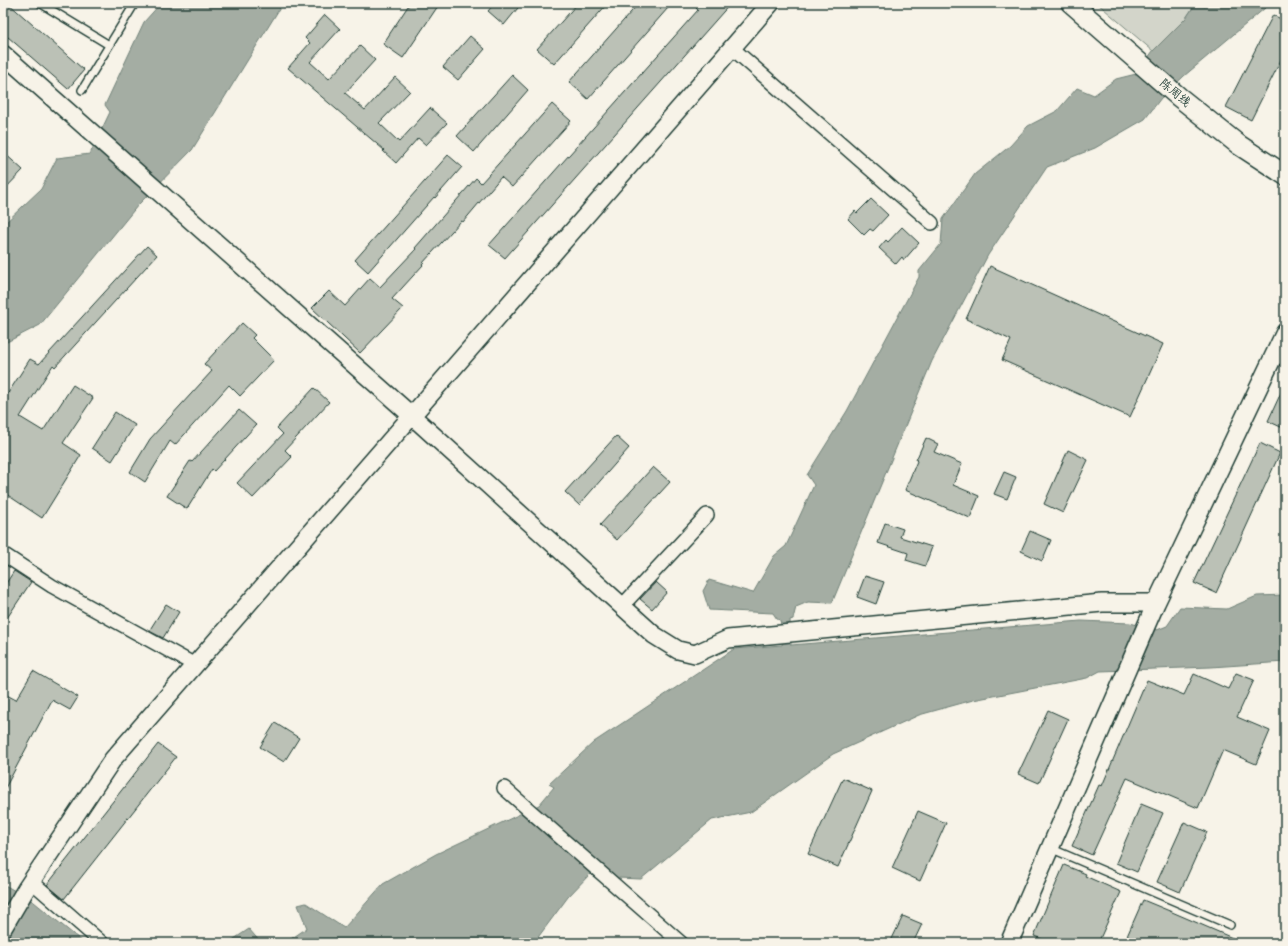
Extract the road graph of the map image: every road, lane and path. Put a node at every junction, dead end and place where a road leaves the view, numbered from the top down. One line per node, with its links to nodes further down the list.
1 (40, 3): 5 (lane)
2 (135, 3): 5 (lane)
3 (771, 3): 6 (street)
4 (1071, 3): 9 (main road, 陈周线)
5 (109, 45): 8 (lane)
6 (732, 48): 10 (street); 13 (street)
7 (3, 54): 13 (street)
8 (82, 90)
9 (1285, 175)
10 (932, 223)
11 (1285, 332): 12 (street)
12 (1279, 359): 17 (street)
13 (412, 416): 16 (street); 18 (street)
14 (707, 515): 16 (street)
15 (3, 554): 18 (street)
16 (622, 606): 17 (street)
17 (1153, 610): 20 (street)
18 (195, 665): 21 (street)
19 (504, 788): 25 (street)
20 (1050, 848): 22 (lane); 26 (street)
21 (31, 881): 23 (street); 24 (street)
22 (1230, 925)
23 (3, 928)
24 (102, 943)
25 (681, 943)
26 (1009, 943)

